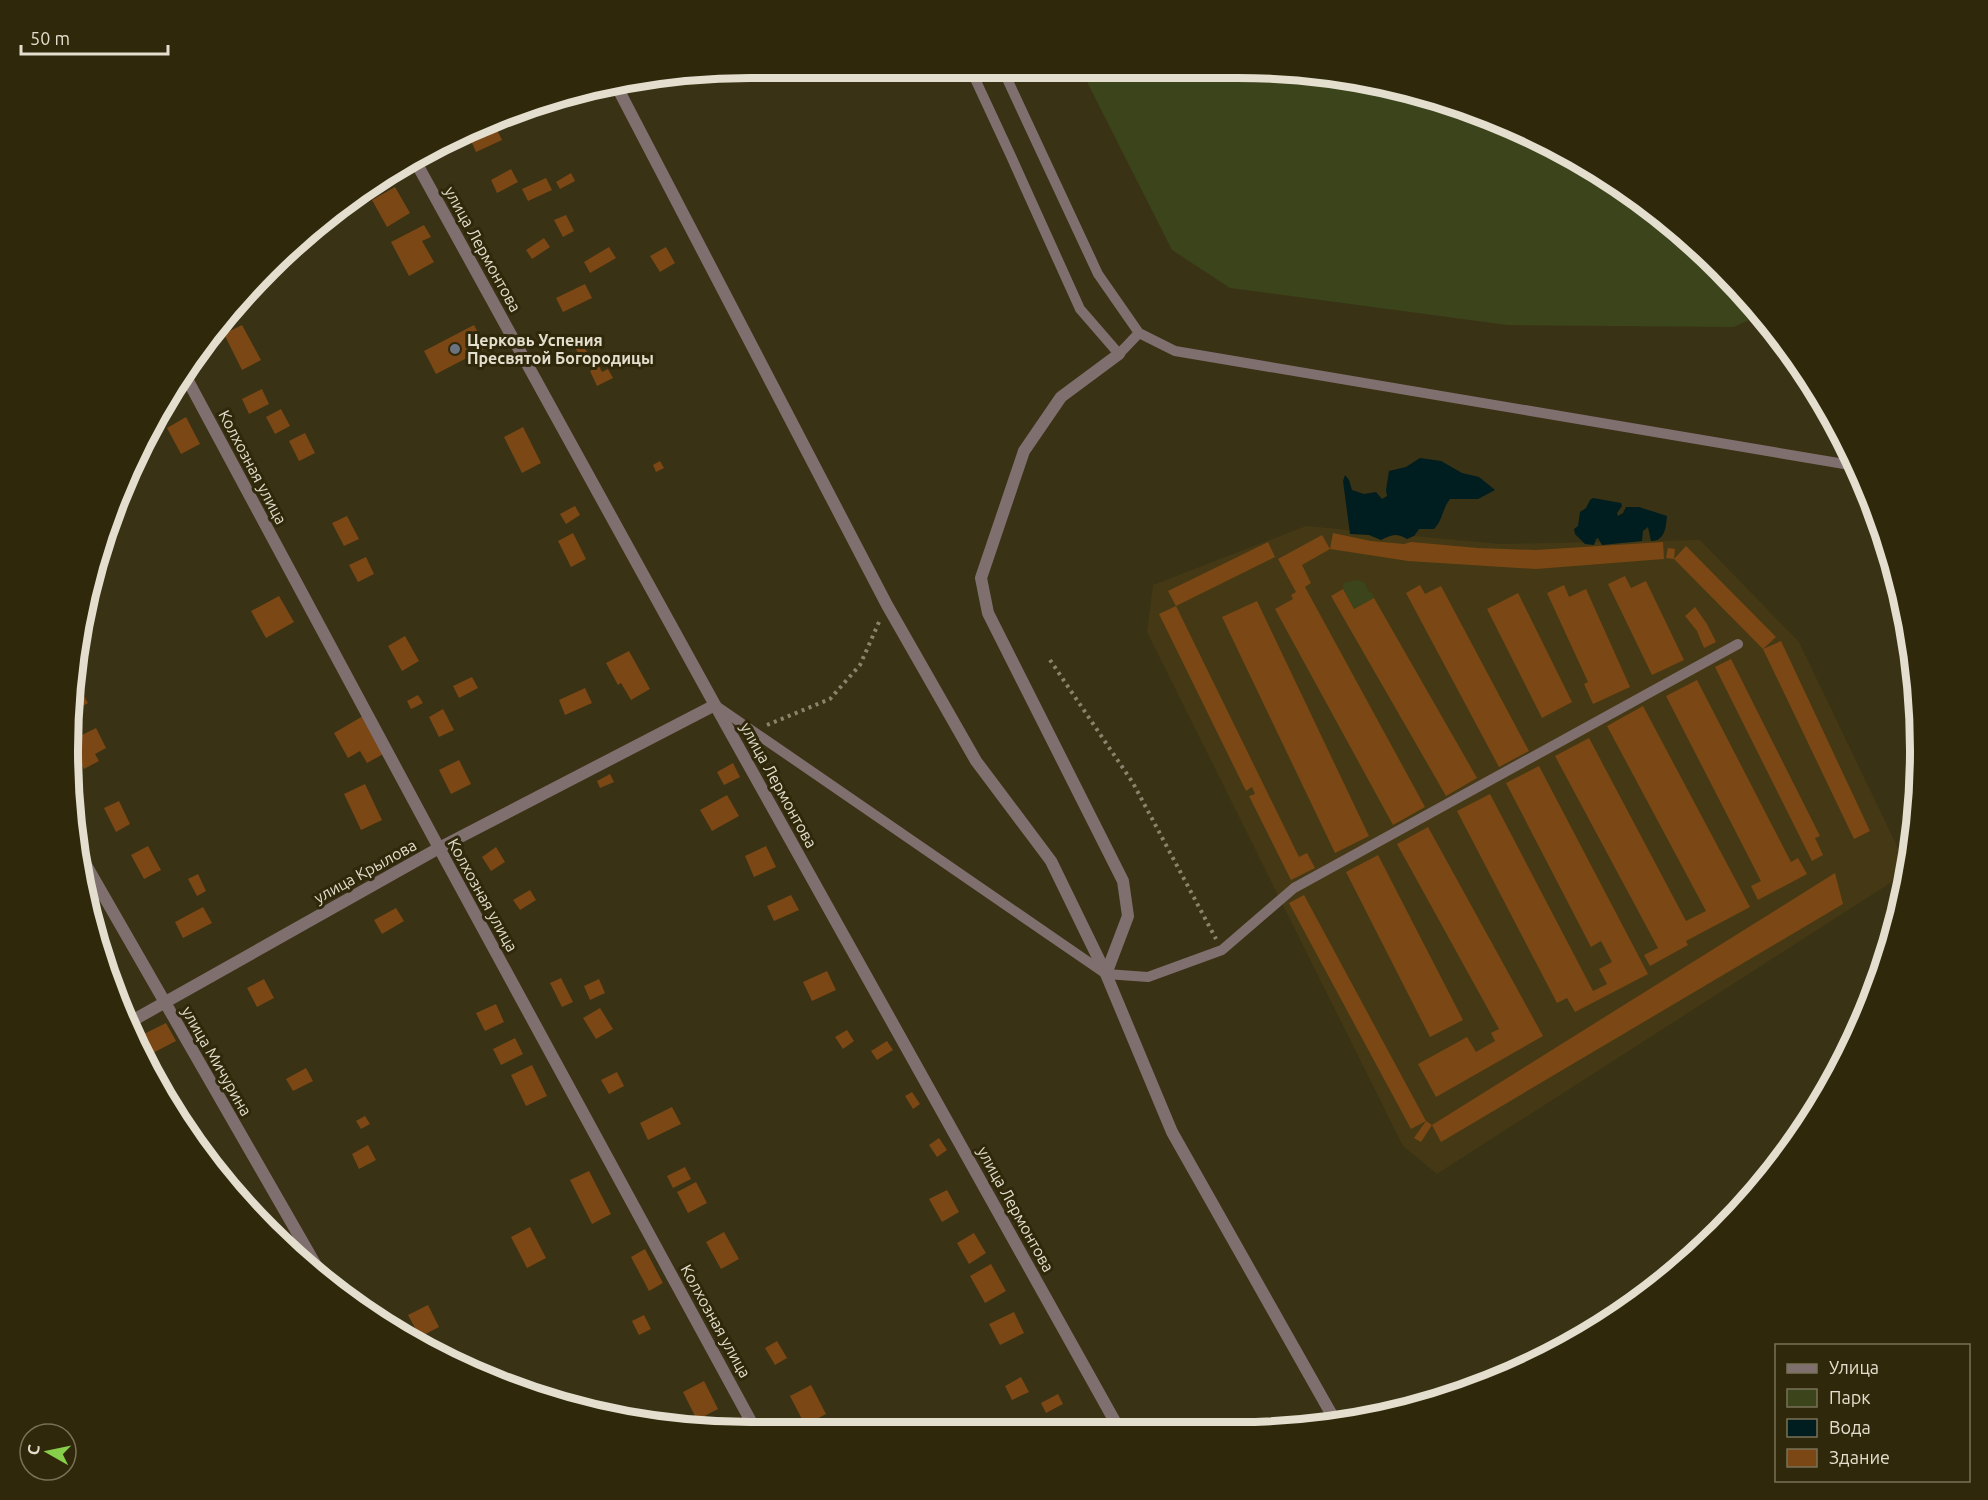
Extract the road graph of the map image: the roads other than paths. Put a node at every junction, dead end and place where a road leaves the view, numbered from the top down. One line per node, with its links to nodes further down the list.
1 (975, 78): 6 (lane)
2 (1007, 78): 5 (lane)
3 (619, 91): 13 (street)
4 (418, 166): 10 (street, улица Лермонтова)
5 (1139, 333): 6 (lane); 8 (lane)
6 (1119, 354): 13 (street)
7 (188, 381): 11 (street, Колхозная улица)
8 (1846, 464)
9 (1738, 645): 13 (lane)
10 (715, 705): 11 (street, улица Крылова); 13 (lane); 19 (street, улица Лермонтова)
11 (439, 848): 14 (street, улица Крылова); 18 (street, Колхозная улица)
12 (89, 871): 14 (street, улица Мичурина)
13 (1106, 974): 17 (street)
14 (165, 1003): 15 (street, улица Крылова); 16 (street, улица Мичурина)
15 (135, 1019)
16 (309, 1257)
17 (1332, 1415)
18 (751, 1422)
19 (1116, 1422)

